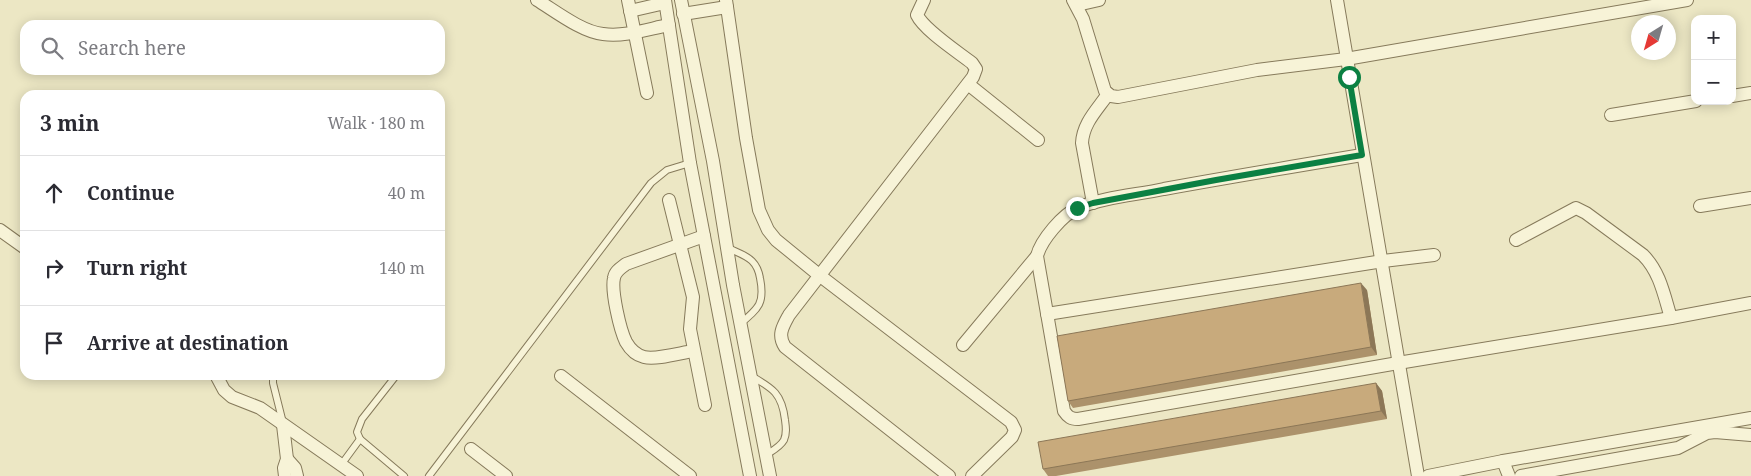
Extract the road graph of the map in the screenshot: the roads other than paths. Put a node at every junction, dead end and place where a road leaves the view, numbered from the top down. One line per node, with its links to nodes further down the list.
1 (537, 0): 13 (street)
2 (681, 0): 11 (street)
3 (924, 0): 15 (street)
4 (1099, 0): 8 (street)
5 (1337, 0): 14 (street)
6 (1687, 0): 14 (street)
7 (665, 2): 10 (street); 12 (street)
8 (1075, 2): 18 (street)
9 (727, 3): 11 (street); 39 (street)
10 (628, 5): 13 (street)
11 (684, 14): 24 (street)
12 (669, 25): 13 (street); 25 (street)
13 (634, 33): 17 (street)
14 (1346, 60): 18 (street); 23 (street)
15 (968, 84): 22 (street); 39 (street)
16 (1751, 92): 19 (street)
17 (647, 93)
18 (1108, 94): 28 (street)
19 (1736, 95)
20 (1691, 102): 21 (street)
21 (1611, 115)
22 (1038, 140)
23 (1362, 155): 28 (street); 38 (street)
24 (713, 161): 25 (street); 35 (street)
25 (690, 162): 31 (street); 67 (lane)
26 (1751, 198): 29 (street)
27 (669, 200): 34 (street)
28 (1093, 203): 37 (street)
29 (1700, 206)
30 (0, 230): 33 (street)
31 (704, 236): 34 (street); 70 (street)
32 (1516, 240): 42 (street)
33 (20, 244)
34 (679, 245): 45 (street); 45 (street)
35 (727, 248): 43 (street); 43 (lane)
36 (1434, 255): 38 (street)
37 (1037, 256): 41 (street); 44 (street)
38 (1383, 261): 41 (street); 46 (street)
39 (820, 275): 72 (street); 73 (street)
40 (1751, 303): 42 (street)
41 (1047, 314): 46 (street)
42 (1671, 318): 46 (street)
43 (740, 324): 48 (street)
44 (963, 345)
45 (693, 351): 52 (street)
46 (1398, 363): 74 (street)
47 (562, 376): 69 (street)
48 (751, 376): 59 (street); 59 (lane)
49 (219, 380): 54 (street)
50 (273, 380): 54 (lane)
51 (393, 380): 57 (lane)
52 (705, 405)
53 (1751, 418): 55 (street)
54 (283, 425): 60 (street); 62 (street)
55 (1706, 430): 56 (street); 61 (street); 77 (street)
56 (1751, 434)
57 (360, 439): 62 (lane); 66 (lane)
58 (471, 450): 68 (street)
59 (766, 455): 71 (street)
60 (287, 459): 63 (street); 64 (street)
61 (1504, 461): 75 (street); 76 (street)
62 (341, 465): 65 (street)
63 (284, 476)
64 (298, 476)
65 (357, 476)
66 (404, 476)
67 (429, 476)
68 (506, 476)
69 (690, 476)
70 (750, 476)
71 (770, 476)
72 (948, 476)
73 (972, 476)
74 (1418, 476)
75 (1428, 476)
76 (1509, 476)
77 (1521, 476)

